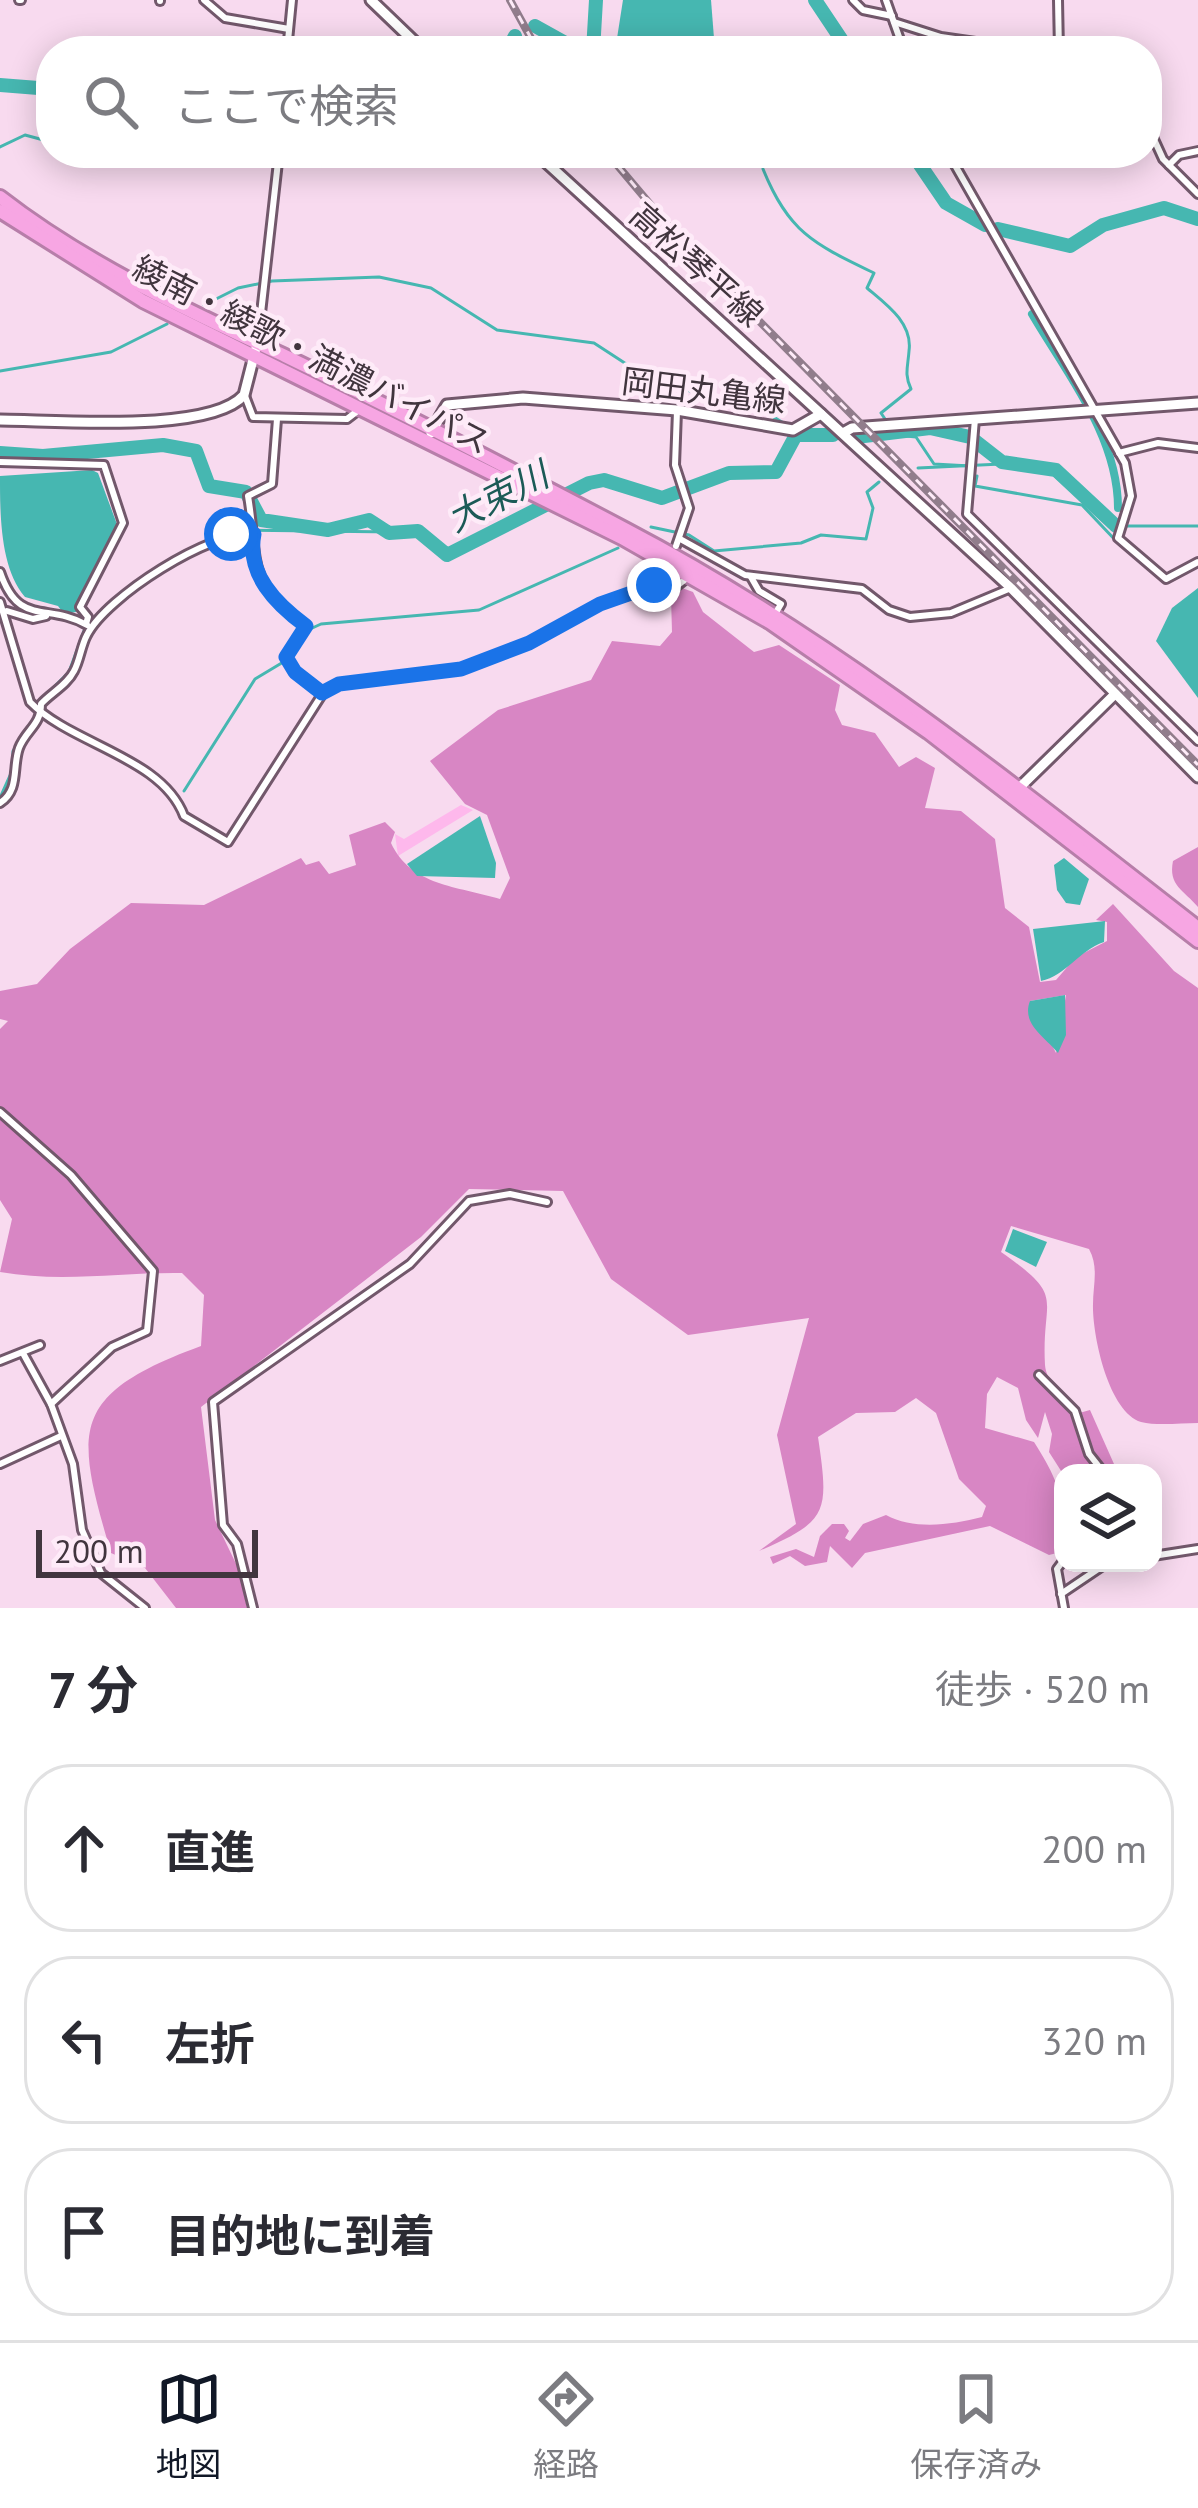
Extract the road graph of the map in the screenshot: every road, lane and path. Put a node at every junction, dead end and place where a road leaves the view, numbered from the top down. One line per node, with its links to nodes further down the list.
1 (204, 0): 8 (street)
2 (292, 0): 8 (street)
3 (371, 0): 10 (main road)
4 (853, 0): 7 (street)
5 (886, 0): 7 (street)
6 (1058, 0): 13 (street)
7 (891, 18): 11 (street); 12 (street)
8 (289, 28): 9 (street)
9 (288, 36)
10 (408, 36)
11 (898, 36)
12 (938, 36)
13 (1059, 36)
14 (1198, 151): 16 (street)
15 (1162, 152): 16 (street)
16 (1169, 165): 20 (street)
17 (278, 168): 23 (street)
18 (552, 168): 29 (main road, 高松琴平線)
19 (956, 168): 28 (street)
20 (1198, 194)
21 (0, 197): 23 (highway, 綾南・綾歌・満濃バイパス)
22 (0, 211): 23 (highway, 綾南・綾歌・満濃バイパス)
23 (256, 349): 24 (main road); 26 (highway, 綾南・綾歌・満濃バイパス); 34 (highway, 綾南・綾歌・満濃バイパス)
24 (244, 395): 30 (street); 32 (main road)
25 (1198, 403): 28 (main road)
26 (360, 409): 30 (street); 34 (highway, 綾南・綾歌・満濃バイパス)
27 (677, 410): 29 (main road, 岡田丸亀線); 34 (main road, 岡田丸亀線); 44 (street)
28 (1091, 411): 31 (main road); 36 (street)
29 (821, 414): 33 (main road, 岡田丸亀線)
30 (278, 419): 39 (street)
31 (974, 419): 33 (main road); 54 (street)
32 (0, 420)
33 (842, 433): 45 (main road)
34 (430, 435): 38 (highway, 綾南・綾歌・満濃バイパス)
35 (1198, 448): 36 (street)
36 (1119, 453): 40 (street)
37 (0, 462): 50 (street)
38 (568, 506): 43 (highway, 綾南・綾歌・満濃バイパス); 48 (highway, 綾南・綾歌・満濃バイパス)
39 (254, 531): 50 (street); 51 (street)
40 (1198, 562)
41 (663, 571): 46 (street)
42 (0, 572): 49 (street)
43 (689, 575): 46 (street); 56 (highway, 綾南・綾歌・満濃バイパス)
44 (751, 577): 45 (street); 48 (street)
45 (1011, 588): 52 (main road)
46 (634, 594): 51 (street)
47 (2, 606): 49 (street); 53 (street)
48 (775, 614): 56 (highway, 綾南・綾歌・満濃バイパス)
49 (50, 615): 50 (street)
50 (88, 625): 53 (street)
51 (322, 693): 53 (street)
52 (1115, 694): 55 (main road); 56 (main road)
53 (38, 710): 57 (street)
54 (1198, 741)
55 (1198, 777)
56 (1015, 793): 58 (highway, 綾南・綾歌・満濃バイパス); 59 (highway, 綾南・綾歌・満濃バイパス)
57 (0, 803)
58 (1198, 928)
59 (1198, 941)
60 (0, 1112): 66 (street)
61 (547, 1202): 76 (street)
62 (40, 1345): 63 (street)
63 (24, 1354): 64 (street); 66 (street)
64 (0, 1361)
65 (1039, 1375): 69 (street)
66 (51, 1404): 67 (street)
67 (62, 1436): 68 (street); 75 (street)
68 (0, 1464)
69 (1095, 1464)
70 (1198, 1549): 71 (street)
71 (1162, 1555)
72 (1057, 1572): 74 (street)
73 (1094, 1572): 74 (street)
74 (1061, 1594): 77 (street)
75 (145, 1608)
76 (253, 1608)
77 (1064, 1608)

